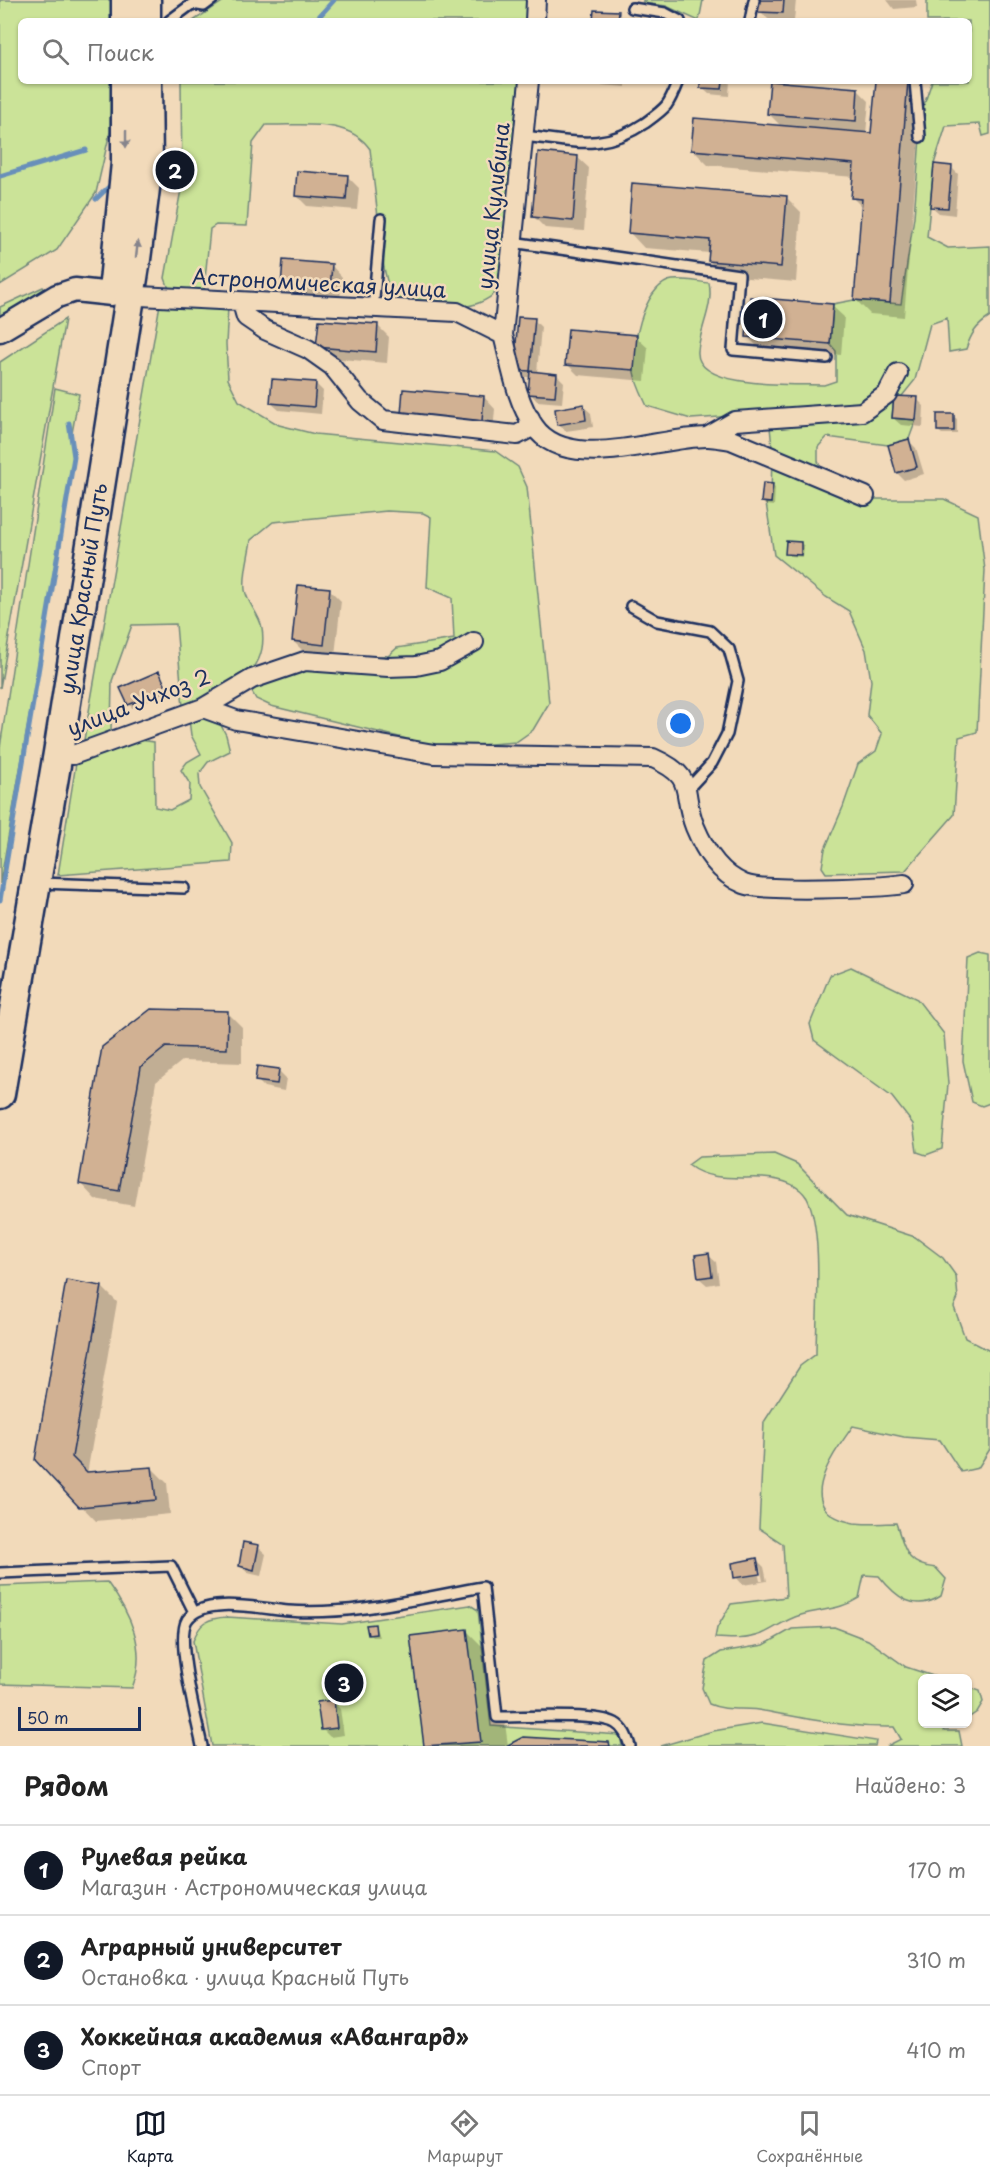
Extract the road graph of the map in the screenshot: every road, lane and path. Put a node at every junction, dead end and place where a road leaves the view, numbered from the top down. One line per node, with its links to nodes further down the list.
1 (126, 0): 8 (main road)
2 (146, 0): 9 (main road)
3 (212, 0): 6 (lane)
4 (536, 0): 11 (street)
5 (754, 0): 13 (lane)
6 (192, 2): 10 (lane)
7 (632, 8): 12 (lane)
8 (126, 18)
9 (146, 18)
10 (173, 18)
11 (534, 18)
12 (675, 18)
13 (751, 18)
14 (126, 84): 23 (main road, улица Красный Путь, one-way to 23)
15 (147, 84): 23 (main road, улица Красный Путь, one-way to 15)
16 (529, 84): 19 (street, улица Кулибина)
17 (677, 84): 19 (lane)
18 (915, 84): 20 (lane)
19 (524, 136): 22 (street, улица Кулибина)
20 (920, 137)
21 (381, 219): 25 (lane)
22 (512, 242): 27 (street, улица Кулибина); 28 (lane)
23 (121, 295): 24 (street, Астрономическая улица); 26 (street); 36 (main road, улица Красный Путь); 41 (main road, улица Красный Путь)
24 (242, 303): 25 (street, Астрономическая улица); 30 (street)
25 (373, 310): 27 (street, Астрономическая улица)
26 (0, 330)
27 (503, 335): 30 (street)
28 (827, 358)
29 (898, 373): 31 (street)
30 (530, 418): 31 (street)
31 (707, 437): 32 (street)
32 (865, 496)
33 (631, 606): 37 (lane)
34 (474, 642): 35 (street, улица Учхоз 2)
35 (203, 708): 36 (street, улица Учхоз 2); 37 (street)
36 (58, 753): 38 (main road, улица Красный Путь)
37 (687, 790): 39 (street)
38 (36, 883): 40 (lane); 42 (main road, улица Красный Путь)
39 (904, 884)
40 (184, 888)
41 (0, 988)
42 (0, 1095)
43 (0, 1573): 44 (lane)
44 (194, 1612): 45 (lane); 46 (lane)
45 (202, 1746)
46 (630, 1746)

